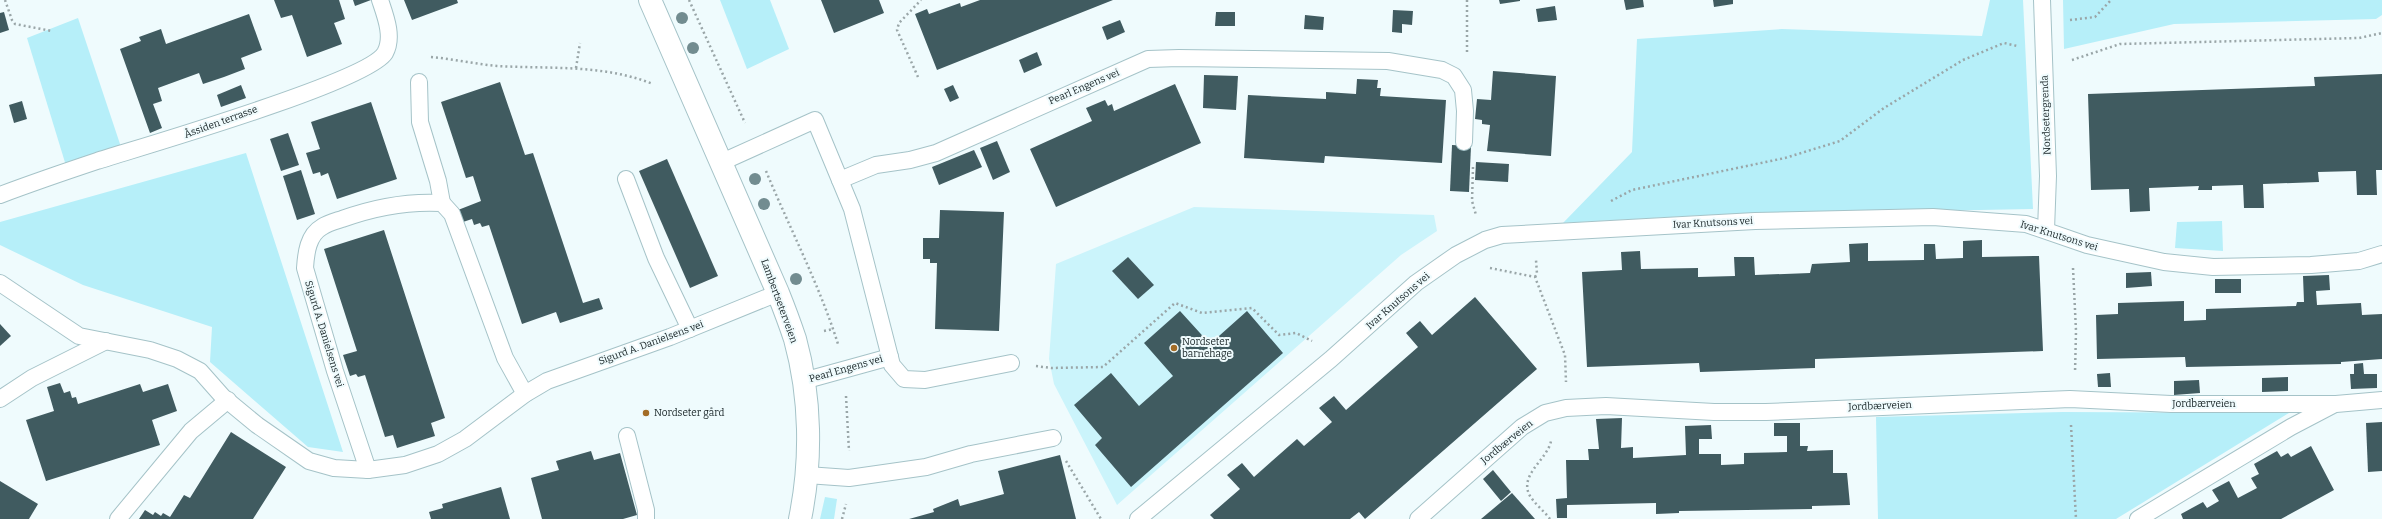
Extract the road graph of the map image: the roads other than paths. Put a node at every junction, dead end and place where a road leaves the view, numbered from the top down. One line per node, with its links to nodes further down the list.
1 (380, 0): 9 (lane, Åssiden terrasse)
2 (650, 0): 6 (main road, Lambertseterveien)
3 (2042, 7): 11 (lane, Nordsetergrenda)
4 (419, 82): 10 (lane)
5 (1464, 142): 8 (lane, Pearl Engens vei)
6 (722, 162): 8 (lane); 14 (main road, Lambertseterveien)
7 (626, 179): 15 (lane)
8 (840, 180): 17 (lane, Pearl Engens vei)
9 (0, 195)
10 (442, 203): 20 (lane); 27 (lane, Sigurd A. Danielsens vei)
11 (2046, 230): 12 (lane, Ivar Knutsons vei); 32 (lane, Ivar Knutsons vei)
12 (2382, 254)
13 (0, 283): 16 (lane, Sigurd A. Danielsens vei)
14 (778, 293): 15 (lane, Sigurd A. Danielsens vei); 19 (main road, Lambertseterveien)
15 (690, 329): 20 (lane, Sigurd A. Danielsens vei)
16 (106, 341): 21 (lane); 22 (lane, Sigurd A. Danielsens vei)
17 (890, 356): 18 (lane, Pearl Engens vei); 19 (lane, Pearl Engens vei)
18 (1011, 362)
19 (803, 381): 28 (main road, Lambertseterveien)
20 (525, 394): 27 (lane, Sigurd A. Danielsens vei)
21 (0, 400)
22 (228, 400): 27 (lane, Sigurd A. Danielsens vei); 29 (lane)
23 (2382, 400): 24 (lane, Jordbærveien)
24 (2336, 404): 33 (lane, Jordbærveien); 34 (lane)
25 (627, 436): 30 (lane)
26 (1052, 438): 28 (lane)
27 (368, 470)
28 (807, 476): 31 (main road, Lambertseterveien)
29 (118, 519)
30 (646, 519)
31 (800, 519)
32 (1138, 519)
33 (1418, 519)
34 (2138, 519)

